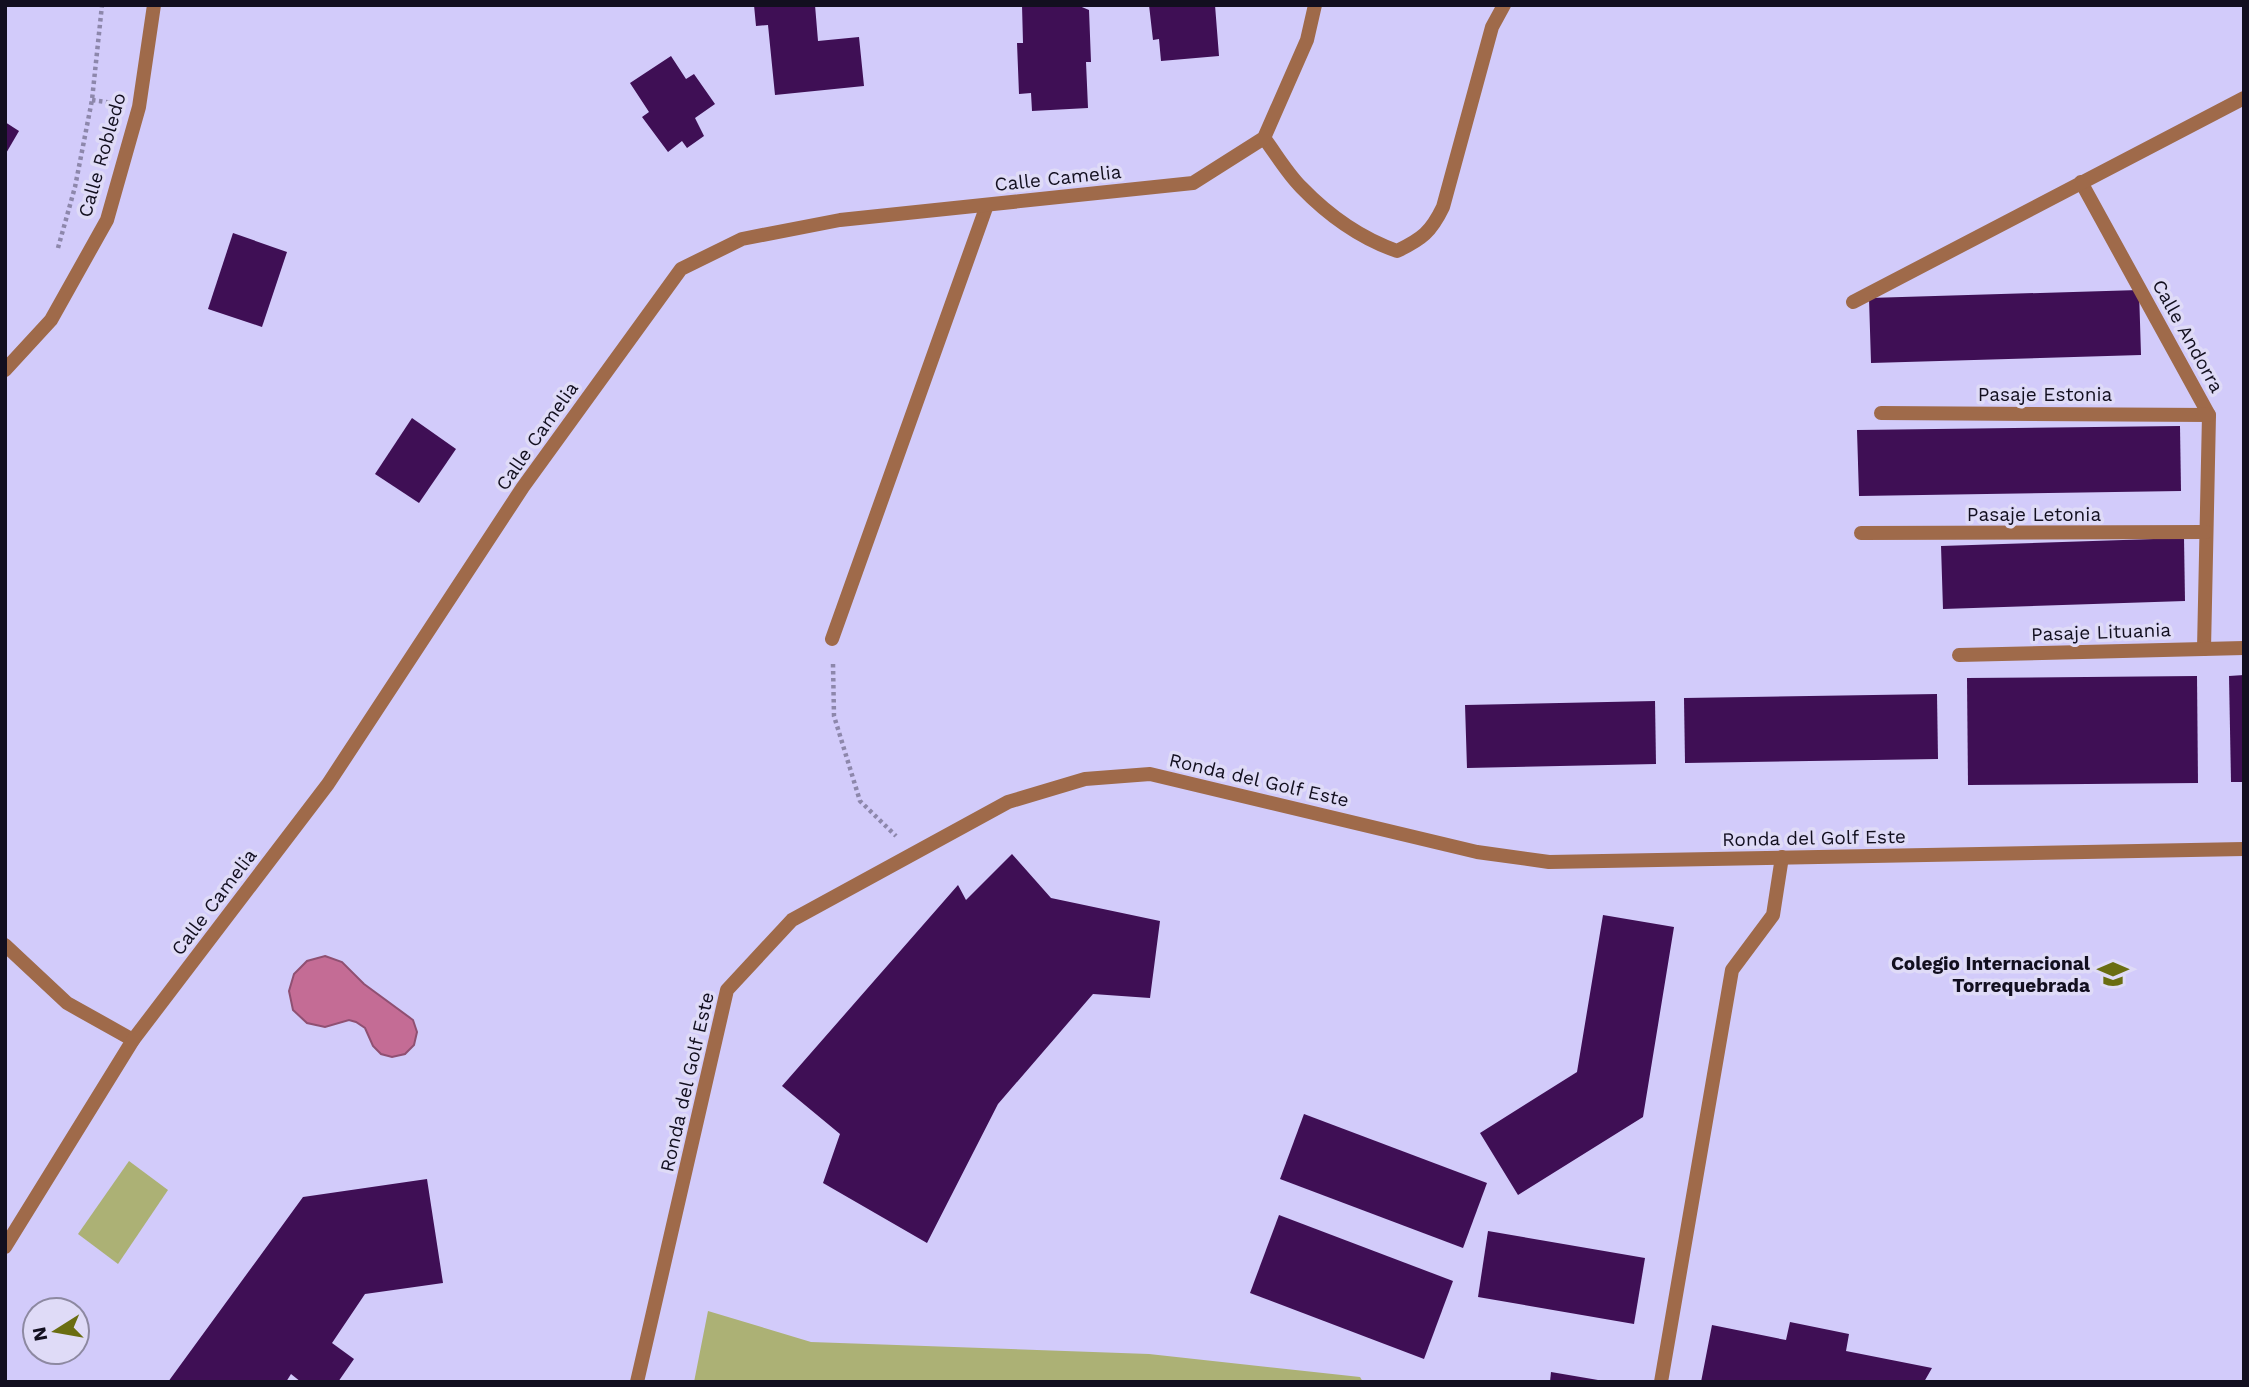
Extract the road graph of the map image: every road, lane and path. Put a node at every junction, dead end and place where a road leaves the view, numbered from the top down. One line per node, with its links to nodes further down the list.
1 (102, 5): 9 (path)
2 (153, 5): 11 (street, Calle Robledo)
3 (1315, 5): 6 (street)
4 (1504, 5): 6 (street)
5 (2244, 98): 7 (street)
6 (1264, 138): 8 (street, Calle Camelia)
7 (2081, 182): 10 (street); 13 (street, Calle Andorra)
8 (987, 205): 16 (street); 24 (street, Calle Camelia)
9 (58, 249)
10 (1853, 302)
11 (5, 370)
12 (1881, 413): 13 (street, Pasaje Estonia)
13 (2209, 415): 14 (street, Calle Andorra)
14 (2206, 532): 15 (street, Pasaje Letonia); 18 (street, Calle Andorra)
15 (1861, 533)
16 (832, 639): 21 (path)
17 (2244, 648): 18 (street, Pasaje Lituania)
18 (2204, 649): 19 (street, Pasaje Lituania)
19 (1959, 655)
20 (2244, 849): 22 (street, Ronda del Golf Este)
21 (914, 854): 22 (street, Ronda del Golf Este); 26 (street, Ronda del Golf Este)
22 (1782, 857): 27 (street)
23 (5, 945): 24 (street)
24 (133, 1040): 25 (street, Calle Camelia)
25 (5, 1247)
26 (638, 1382)
27 (1661, 1382)

